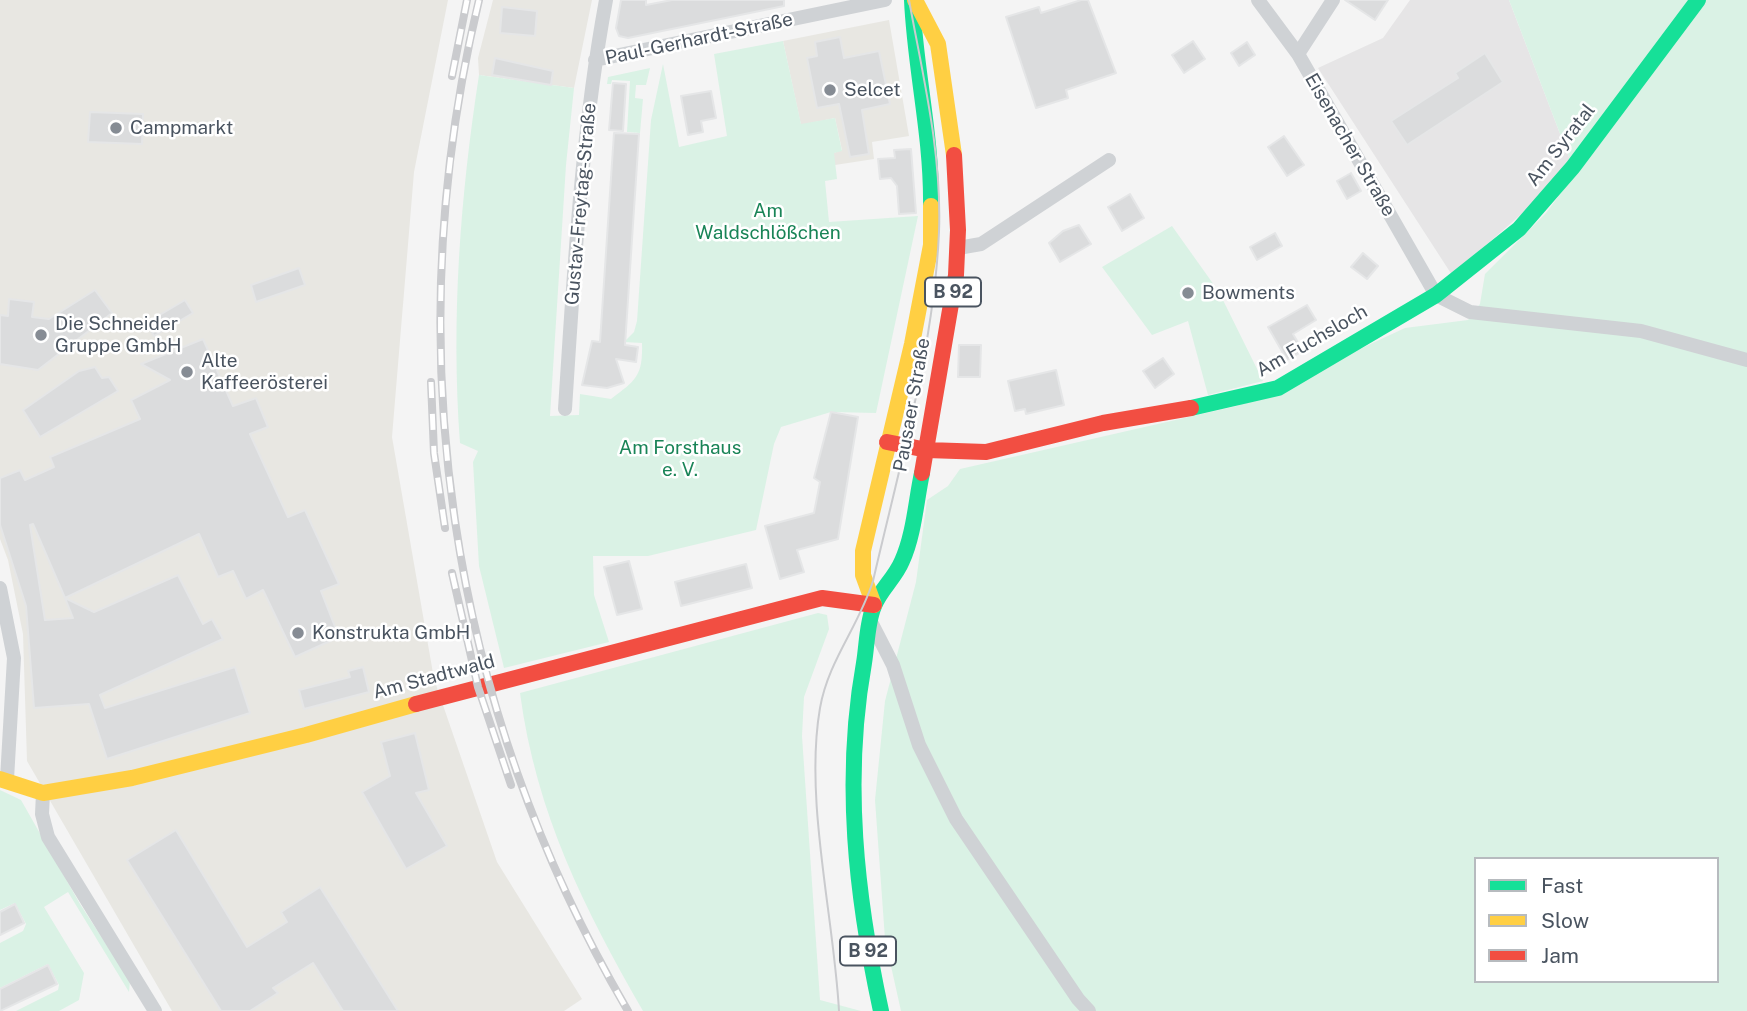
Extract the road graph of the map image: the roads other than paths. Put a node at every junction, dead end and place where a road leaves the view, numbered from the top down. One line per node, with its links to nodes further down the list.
1 (606, 0): 8 (street, Gustav-Freytag-Straße)
2 (886, 0): 8 (street, Paul-Gerhardt-Straße)
3 (914, 0): 10 (street, Pausaer Straße / B 92); 14 (street, Pausaer Straße / B 92)
4 (1258, 0): 7 (street, Eisenacher Straße)
5 (1333, 0): 7 (street)
6 (1698, 0): 11 (street, Am Syratal)
7 (1298, 54): 11 (street, Eisenacher Straße)
8 (595, 60): 13 (street, Gustav-Freytag-Straße)
9 (1110, 160): 10 (street)
10 (958, 248): 15 (street, Pausaer Straße / B 92)
11 (1436, 295): 12 (street); 15 (street, Am Fuchsloch)
12 (1747, 360)
13 (565, 409)
14 (887, 442): 15 (street, Am Fuchsloch); 17 (street, Pausaer Straße / B 92)
15 (927, 450): 17 (street, Pausaer Straße / B 92)
16 (0, 588): 18 (street)
17 (872, 613): 19 (street, Am Stadtwald); 21 (street, Pausaer Straße / B 92); 22 (street, Pausaer Straße)
18 (4, 779): 19 (street)
19 (43, 793): 20 (street)
20 (155, 1011)
21 (881, 1011)
22 (1089, 1011)

